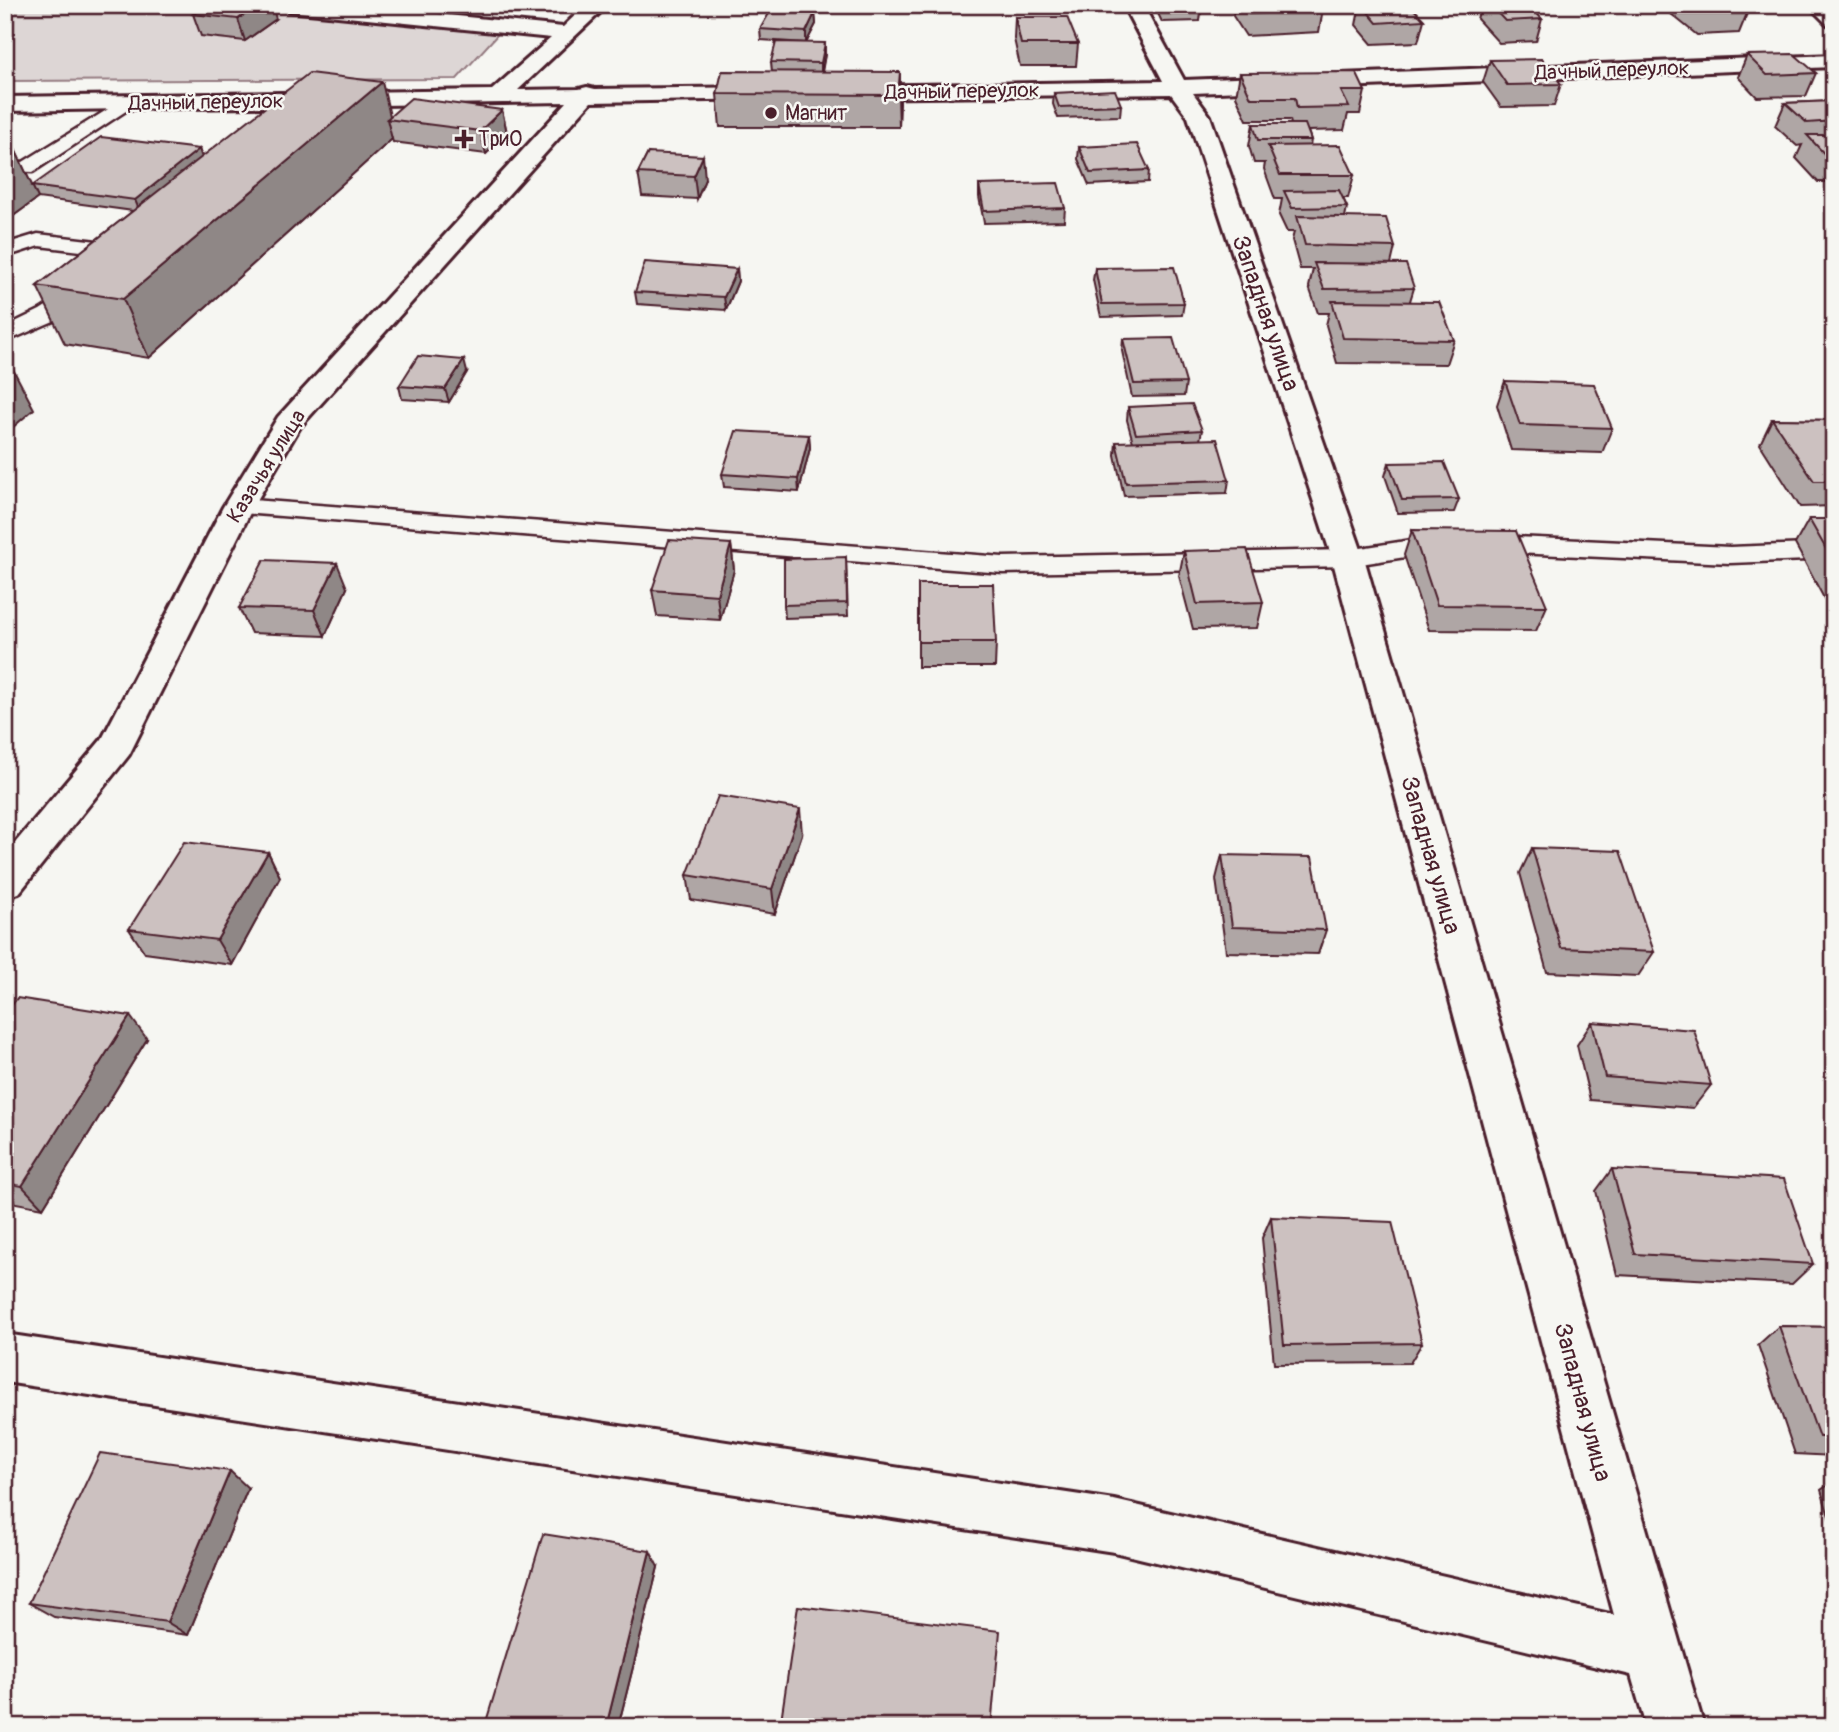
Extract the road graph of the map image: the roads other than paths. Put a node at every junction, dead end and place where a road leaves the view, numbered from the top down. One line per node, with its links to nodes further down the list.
1 (289, 5): 6 (street)
2 (598, 5): 6 (street)
3 (1133, 5): 8 (street, Западная улица)
4 (1818, 5): 5 (street)
5 (1834, 20)
6 (566, 33): 12 (street)
7 (1834, 61): 8 (street, Дачный переулок)
8 (1177, 87): 10 (street, Дачный переулок); 22 (street, Западная улица)
9 (795, 92): 11 (street, Дачный переулок)
10 (822, 92)
11 (587, 93): 12 (street, Дачный переулок); 20 (street, Казачья улица)
12 (499, 96): 13 (street, Дачный переулок)
13 (335, 100): 14 (street, Дачный переулок); 16 (lane)
14 (127, 103): 15 (street, Дачный переулок); 17 (lane)
15 (10, 107)
16 (313, 117)
17 (5, 165)
18 (5, 251): 19 (lane)
19 (5, 335)
20 (238, 507): 22 (lane); 23 (street, Казачья улица)
21 (1834, 551): 22 (lane)
22 (1348, 558): 25 (street, Западная улица)
23 (5, 882)
24 (5, 1358): 25 (street)
25 (1652, 1652): 26 (street, Западная улица)
26 (1675, 1727)

